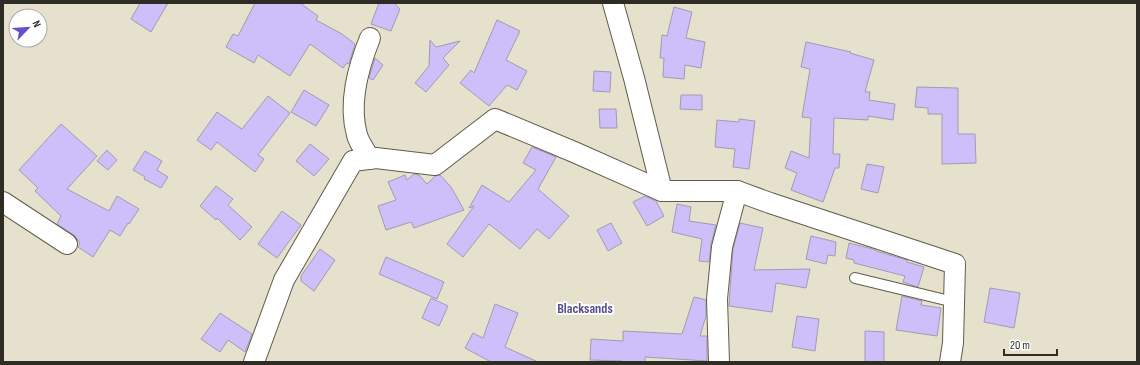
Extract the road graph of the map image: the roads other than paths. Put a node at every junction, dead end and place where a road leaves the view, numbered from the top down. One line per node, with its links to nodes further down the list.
1 (613, 3): 4 (street)
2 (370, 38): 3 (street)
3 (370, 159): 4 (street); 10 (street)
4 (662, 191): 5 (street)
5 (737, 191): 9 (street); 11 (street)
6 (3, 202): 7 (street)
7 (67, 244)
8 (855, 278): 9 (lane)
9 (954, 302): 12 (street)
10 (254, 362)
11 (719, 362)
12 (950, 362)

